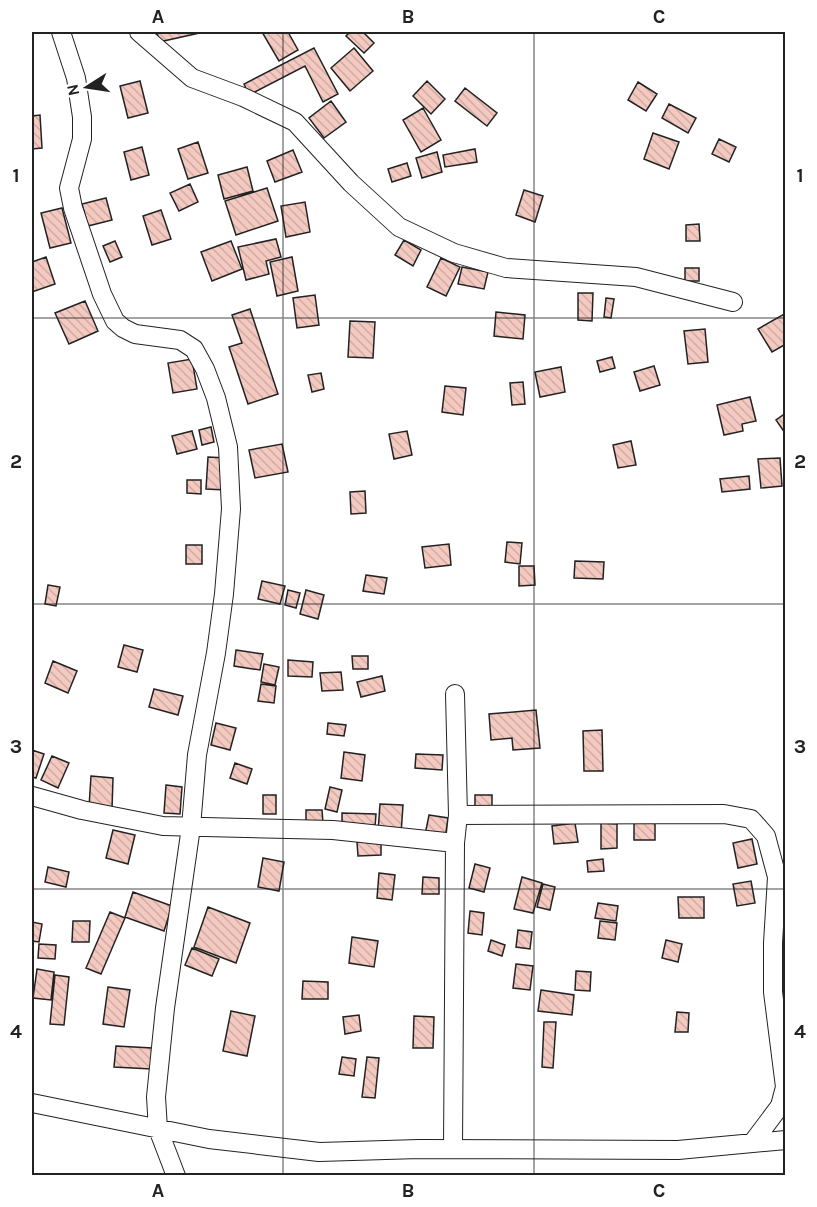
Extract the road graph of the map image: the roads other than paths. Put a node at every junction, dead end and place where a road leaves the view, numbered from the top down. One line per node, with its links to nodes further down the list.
1 (61, 32): 7 (street)
2 (139, 32): 3 (street)
3 (733, 302)
4 (455, 693): 6 (street)
5 (32, 795): 7 (street)
6 (458, 815): 8 (street); 12 (street)
7 (191, 827): 8 (street); 10 (street)
8 (455, 843): 13 (street)
9 (32, 1103): 10 (street)
10 (158, 1129): 13 (street); 14 (street)
11 (786, 1140): 12 (street)
12 (753, 1142): 13 (street)
13 (453, 1149)
14 (176, 1176)

